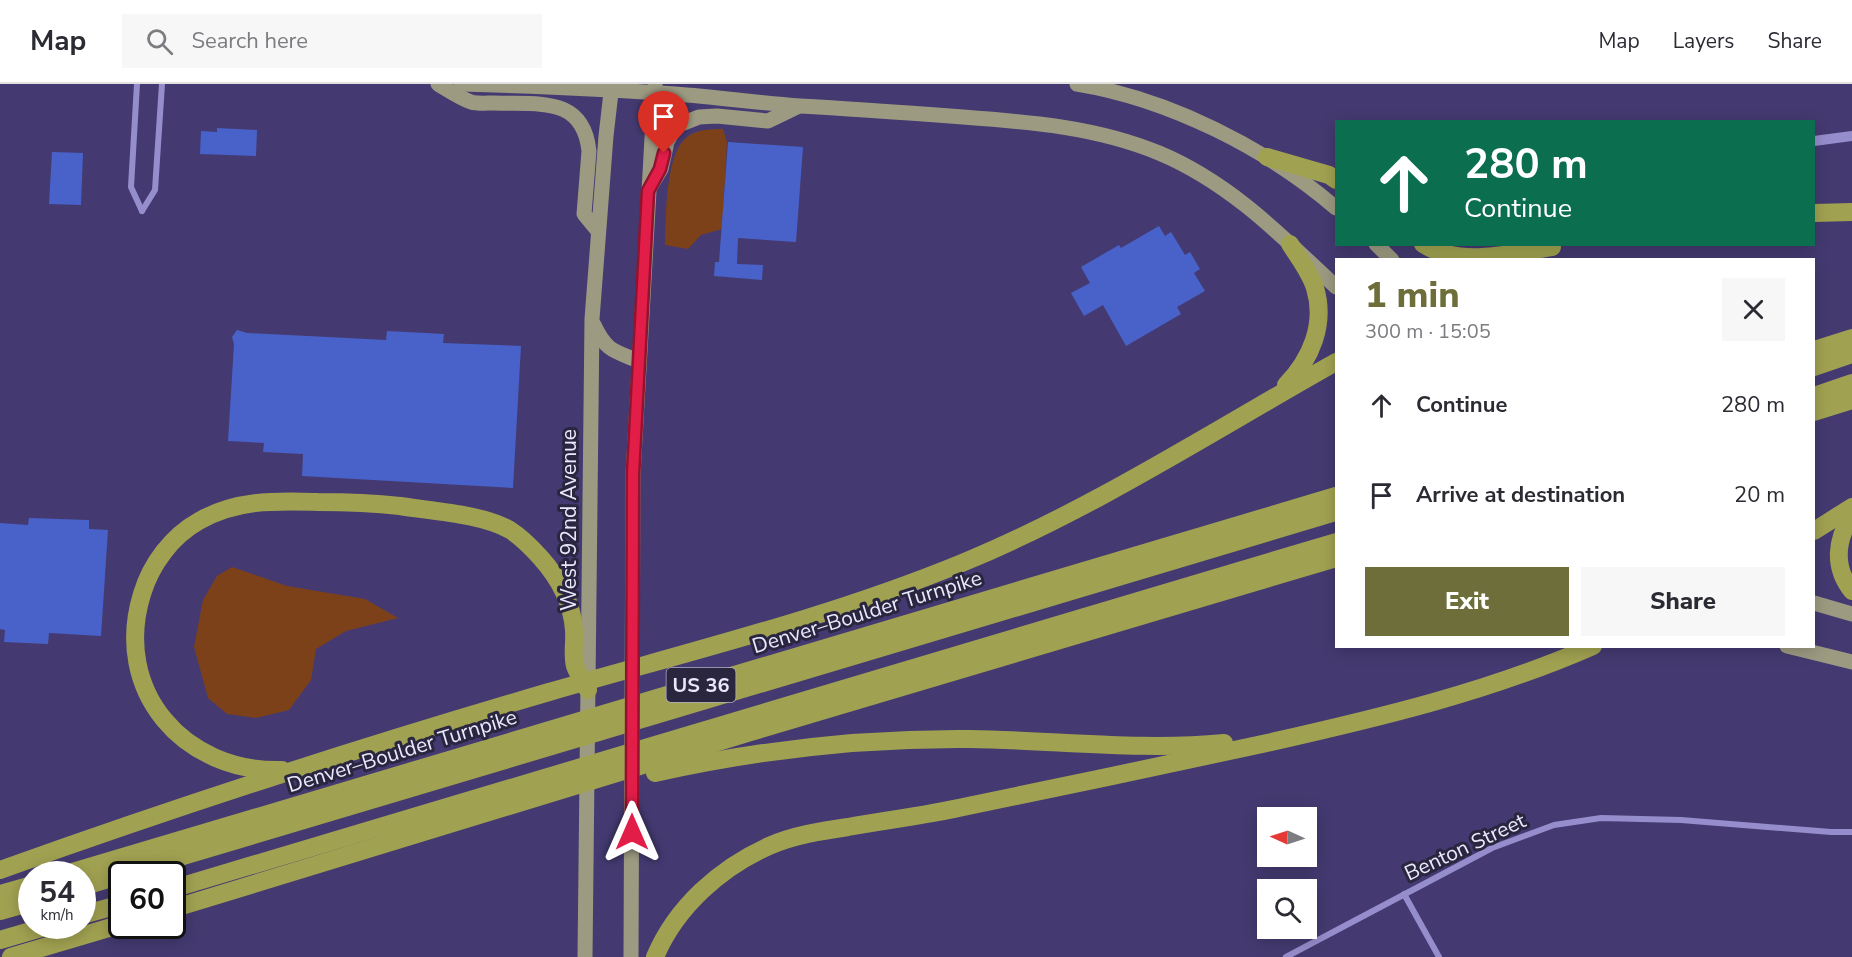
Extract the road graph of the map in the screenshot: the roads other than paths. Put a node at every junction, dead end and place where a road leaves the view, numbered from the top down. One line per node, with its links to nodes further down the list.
1 (137, 84): 2 (street)
2 (162, 84)
3 (438, 84): 17 (main road)
4 (461, 84): 6 (main road)
5 (1077, 84): 11 (main road)
6 (612, 87): 7 (main road); 17 (main road, West 92nd Avenue)
7 (654, 88): 8 (main road); 13 (main road)
8 (799, 106): 13 (main road); 18 (main road)
9 (1852, 136): 10 (street)
10 (1815, 141)
11 (1267, 157): 12 (highway); 14 (main road)
12 (1334, 177)
13 (648, 191): 29 (main road)
14 (1335, 207)
15 (1852, 212): 16 (highway)
16 (1815, 213)
17 (598, 231): 25 (main road, West 92nd Avenue)
18 (1290, 244): 24 (main road); 33 (highway)
19 (1378, 246): 22 (main road)
20 (1555, 246): 21 (highway); 23 (highway)
21 (1428, 247)
22 (1390, 258)
23 (1530, 258)
24 (1335, 286)
25 (592, 319): 29 (main road); 50 (main road, West 92nd Avenue)
26 (1852, 338): 27 (highway)
27 (1815, 350)
28 (1852, 354): 31 (highway)
29 (639, 361): 70 (main road)
30 (1335, 363): 33 (highway)
31 (1815, 367)
32 (1852, 383): 34 (highway)
33 (1277, 395): 52 (highway)
34 (1815, 396)
35 (1852, 400): 36 (highway)
36 (1815, 412)
37 (1335, 496): 56 (highway, Denver–Boulder Turnpike / US 36)
38 (1852, 507): 41 (highway)
39 (1335, 512): 55 (highway)
40 (1852, 515): 44 (highway)
41 (1815, 530)
42 (1335, 542): 58 (highway)
43 (1335, 558): 53 (highway)
44 (1852, 591)
45 (1815, 603): 46 (main road)
46 (1852, 614)
47 (1588, 648): 51 (highway)
48 (1794, 648): 49 (main road)
49 (1852, 662)
50 (588, 690): 52 (highway); 69 (main road, West 92nd Avenue)
51 (1338, 727): 53 (highway); 71 (highway)
52 (299, 768): 57 (highway)
53 (518, 804): 62 (highway)
54 (1852, 831): 61 (street, Benton Street)
55 (169, 861)
56 (96, 865)
57 (0, 870)
58 (186, 885)
59 (18, 889): 60 (highway)
60 (0, 894)
61 (1404, 894): 72 (street, Benton Street); 73 (street)
62 (186, 905)
63 (18, 906): 64 (highway)
64 (0, 911)
65 (108, 928): 68 (highway)
66 (18, 935): 67 (highway)
67 (0, 940)
68 (11, 957)
69 (585, 957)
70 (631, 957)
71 (655, 957)
72 (1286, 957)
73 (1439, 957)

